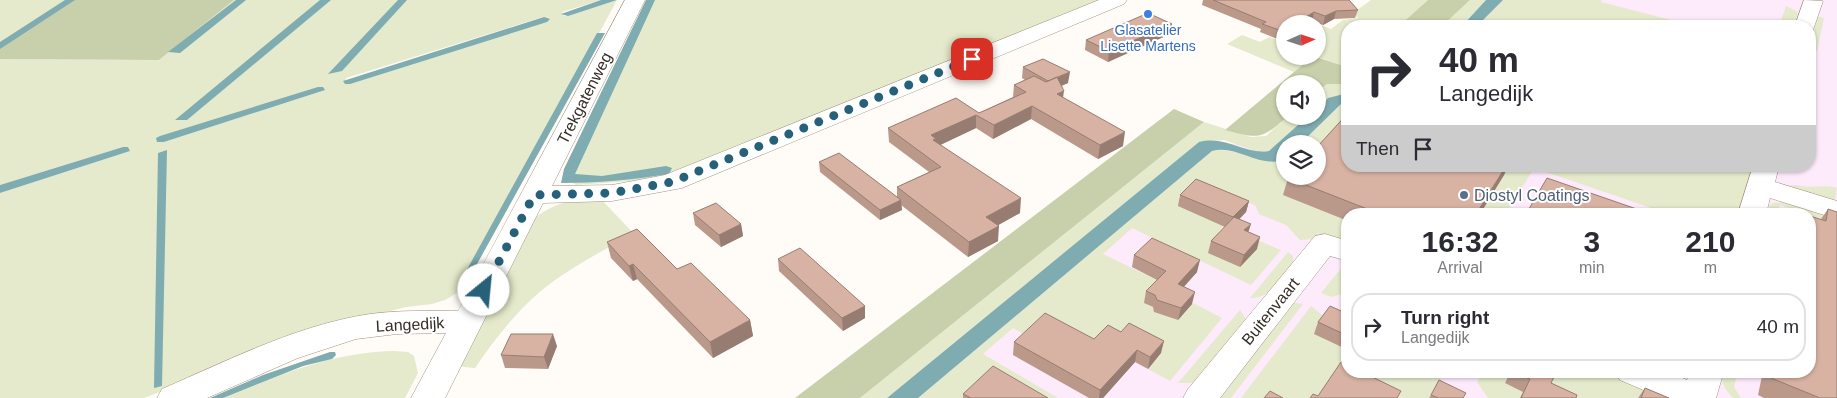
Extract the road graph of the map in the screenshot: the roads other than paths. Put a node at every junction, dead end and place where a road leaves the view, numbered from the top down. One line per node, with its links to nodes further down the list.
1 (635, 0): 6 (street, Trekgatenweg)
2 (1117, 0): 6 (street)
3 (1813, 1): 4 (street)
4 (1808, 20)
5 (1763, 176): 7 (street); 8 (street)
6 (534, 195): 10 (street, Langedijk)
7 (1754, 208)
8 (1837, 210)
9 (1341, 249): 15 (street, Buitenvaart)
10 (467, 322): 13 (street, Langedijk); 14 (street)
11 (1649, 378): 16 (street)
12 (1705, 378): 16 (street)
13 (174, 398)
14 (428, 398)
15 (1200, 398)
16 (1698, 398)

